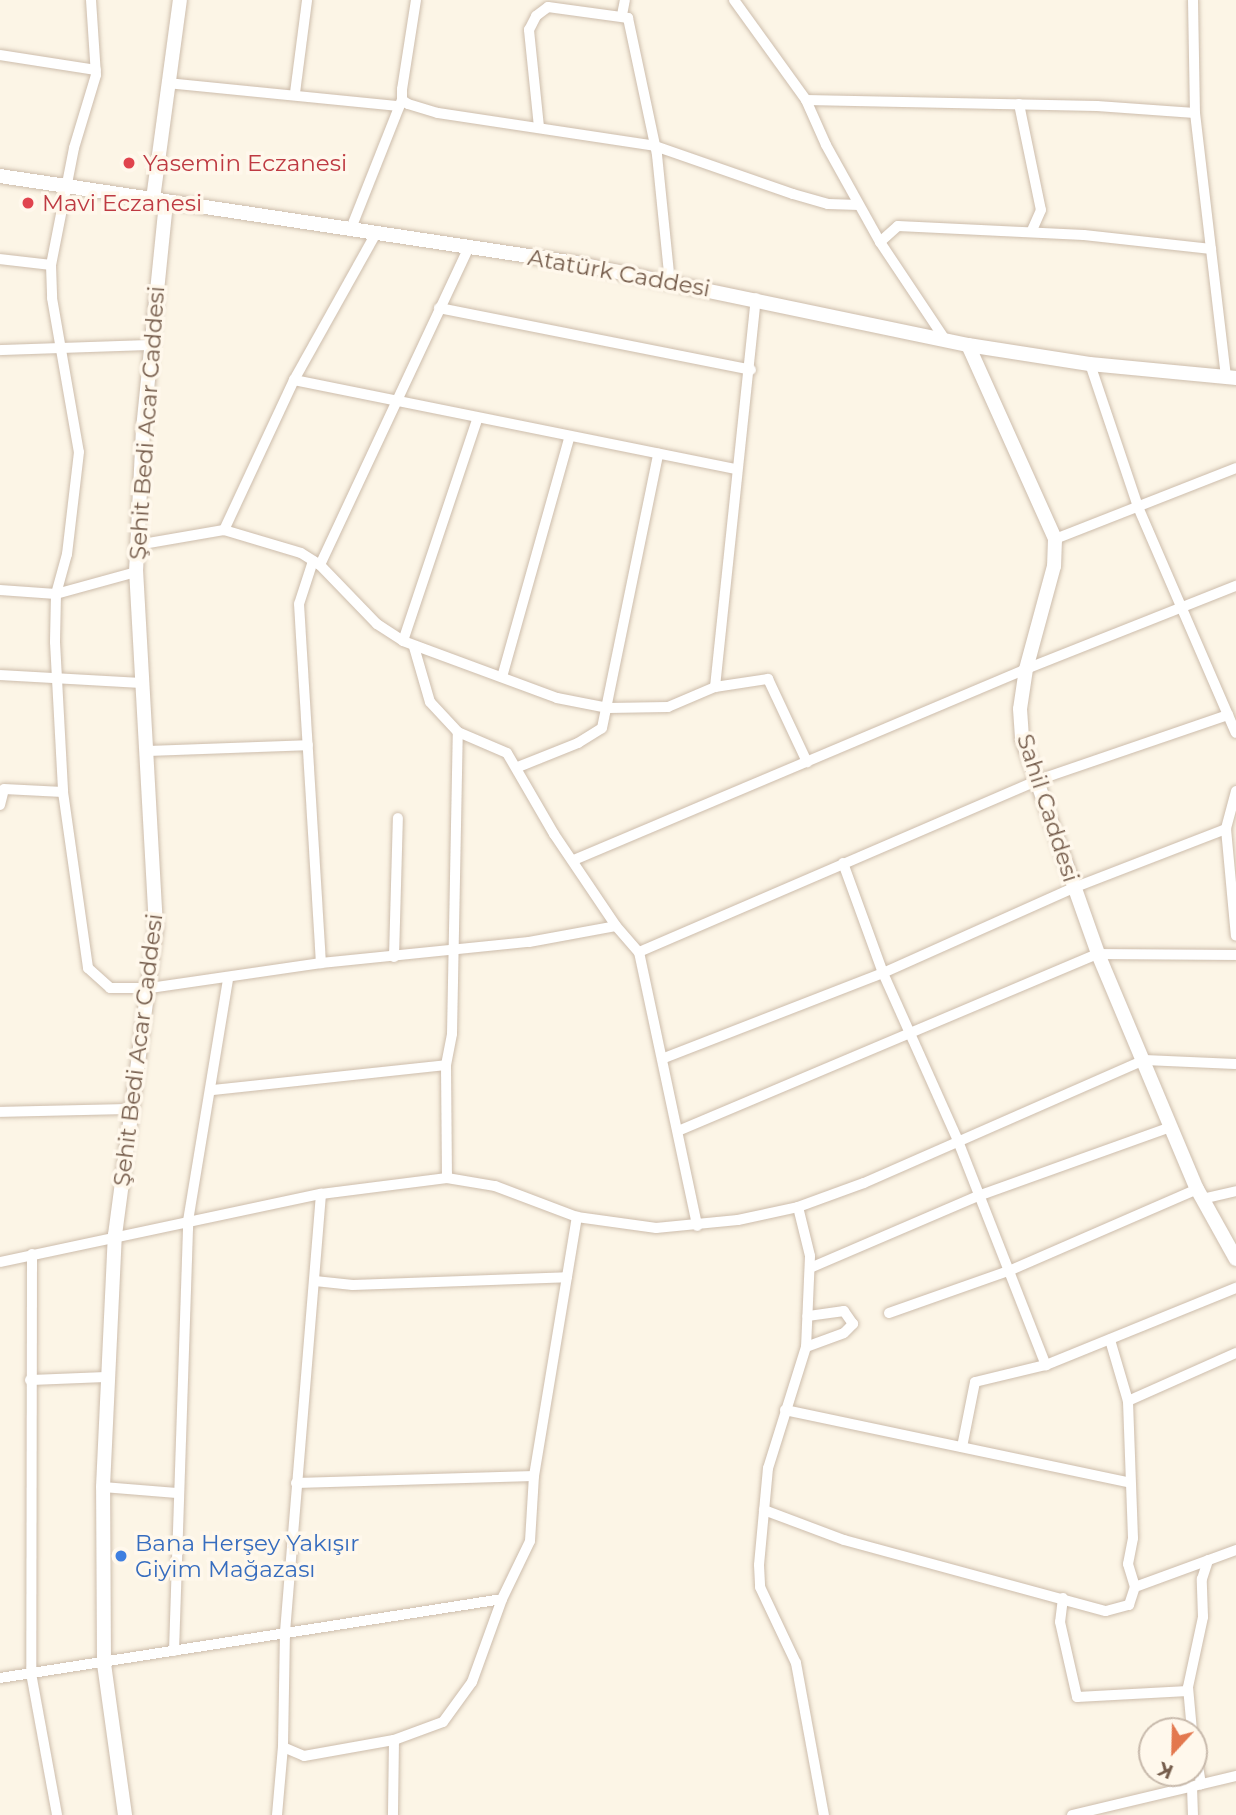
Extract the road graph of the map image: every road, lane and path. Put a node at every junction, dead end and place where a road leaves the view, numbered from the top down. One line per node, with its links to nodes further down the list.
1 (91, 0): 10 (street)
2 (180, 0): 11 (street, Şehit Bedi Acar Caddesi)
3 (307, 0): 12 (street)
4 (416, 0): 14 (street)
5 (625, 0): 8 (street)
6 (734, 0): 13 (street)
7 (1194, 0): 16 (street)
8 (622, 15): 17 (street); 18 (street)
9 (0, 55): 10 (street)
10 (96, 71): 20 (street)
11 (167, 83): 12 (street); 21 (street, Şehit Bedi Acar Caddesi)
12 (295, 93): 14 (street)
13 (806, 100): 15 (street); 22 (street)
14 (400, 103): 17 (street); 23 (street)
15 (1018, 104): 16 (street); 24 (street)
16 (1195, 113): 28 (street)
17 (539, 127): 18 (street)
18 (655, 146): 22 (street); 31 (street)
19 (0, 176): 20 (street, Atatürk Caddesi)
20 (66, 185): 21 (street, Atatürk Caddesi); 30 (street)
21 (159, 200): 23 (street, Atatürk Caddesi); 35 (street, Şehit Bedi Acar Caddesi)
22 (859, 205): 26 (street)
23 (350, 231): 25 (street, Atatürk Caddesi)
24 (1031, 232): 26 (street); 28 (street)
25 (375, 235): 27 (street, Atatürk Caddesi); 42 (street)
26 (880, 242): 34 (street)
27 (469, 247): 31 (street, Atatürk Caddesi); 33 (street)
28 (1211, 249): 41 (street)
29 (0, 259): 30 (street)
30 (51, 265): 37 (street)
31 (670, 282): 32 (street, Atatürk Caddesi)
32 (756, 298): 34 (street, Atatürk Caddesi); 40 (street)
33 (439, 308): 40 (street); 43 (street)
34 (946, 341): 36 (street, Atatürk Caddesi)
35 (151, 345): 37 (street); 52 (street, Şehit Bedi Acar Caddesi)
36 (968, 345): 39 (street, Atatürk Caddesi); 51 (street, Sahil Caddesi)
37 (61, 349): 38 (street); 57 (street)
38 (0, 350)
39 (1090, 364): 41 (street, Atatürk Caddesi); 49 (street)
40 (751, 370): 47 (street)
41 (1231, 377)
42 (294, 380): 43 (street); 50 (street)
43 (393, 402): 44 (street); 53 (street)
44 (477, 420): 45 (street); 59 (street)
45 (569, 438): 46 (street); 63 (street)
46 (658, 454): 47 (street); 67 (street)
47 (736, 469): 66 (street)
48 (1235, 471): 49 (street)
49 (1138, 507): 51 (street); 58 (street)
50 (224, 530): 52 (street); 53 (street)
51 (1055, 539): 61 (street, Sahil Caddesi)
52 (136, 545): 54 (street, Şehit Bedi Acar Caddesi)
53 (316, 563): 59 (street); 71 (street)
54 (136, 572): 57 (street); 65 (street, Şehit Bedi Acar Caddesi)
55 (1236, 586): 58 (street)
56 (0, 590): 57 (street)
57 (56, 594): 64 (street)
58 (1181, 609): 61 (street); 68 (street)
59 (403, 642): 60 (street)
60 (414, 647): 63 (street); 69 (street)
61 (1026, 669): 73 (street); 75 (street, Sahil Caddesi)
62 (0, 675): 64 (street)
63 (502, 677): 67 (street)
64 (57, 679): 65 (street); 77 (street)
65 (141, 683): 72 (street, Şehit Bedi Acar Caddesi)
66 (715, 687): 67 (street); 73 (street)
67 (608, 708): 74 (street)
68 (1228, 715): 70 (street); 75 (street)
69 (458, 732): 74 (street); 86 (street)
70 (1236, 733)
71 (308, 745): 72 (street); 91 (street)
72 (146, 751): 94 (street, Şehit Bedi Acar Caddesi)
73 (807, 762): 81 (street)
74 (518, 767): 81 (street)
75 (1038, 780): 82 (street); 83 (street, Sahil Caddesi)
76 (1236, 791): 80 (street)
77 (63, 792): 78 (street); 94 (street)
78 (0, 804)
79 (398, 818): 90 (street)
80 (1226, 829): 83 (street); 85 (street)
81 (574, 860): 84 (street)
82 (843, 863): 87 (street); 92 (street)
83 (1073, 888): 88 (street, Sahil Caddesi); 92 (street)
84 (616, 926): 86 (street); 87 (street)
85 (1236, 936)
86 (452, 950): 90 (street); 99 (street)
87 (639, 952): 96 (street)
88 (1098, 954): 89 (street); 95 (street); 97 (street, Sahil Caddesi)
89 (1236, 955)
90 (394, 957): 91 (street)
91 (321, 963): 93 (street)
92 (883, 973): 95 (street); 96 (street)
93 (228, 980): 94 (street); 100 (street)
94 (150, 988): 101 (street, Şehit Bedi Acar Caddesi)
95 (910, 1033): 104 (street); 105 (street)
96 (664, 1058): 104 (street)
97 (1144, 1060): 98 (street); 103 (street, Sahil Caddesi); 105 (street)
98 (1236, 1064)
99 (446, 1065): 100 (street); 106 (street)
100 (213, 1090): 113 (street)
101 (134, 1109): 102 (street); 115 (street, Şehit Bedi Acar Caddesi)
102 (0, 1112)
103 (1171, 1126): 109 (street, Sahil Caddesi); 110 (street)
104 (678, 1131): 114 (street)
105 (958, 1141): 110 (street); 111 (street)
106 (447, 1178): 108 (street); 112 (street)
107 (1236, 1191): 109 (street)
108 (321, 1194): 113 (street); 122 (street)
109 (1199, 1194): 117 (street, Sahil Caddesi); 120 (street)
110 (978, 1196): 119 (street); 120 (street)
111 (798, 1207): 114 (street); 119 (street)
112 (578, 1217): 114 (street); 121 (street)
113 (188, 1221): 115 (street); 139 (street)
114 (696, 1226)
115 (115, 1235): 116 (street); 130 (street, Şehit Bedi Acar Caddesi)
116 (32, 1254): 118 (street); 131 (street)
117 (1236, 1259)
118 (0, 1262)
119 (810, 1268): 125 (street)
120 (1011, 1270): 124 (street); 129 (street)
121 (567, 1277): 122 (street); 135 (street)
122 (315, 1281): 137 (street)
123 (1236, 1288): 126 (street)
124 (890, 1313)
125 (807, 1316): 127 (street); 127 (street)
126 (1110, 1340): 129 (street); 132 (street)
127 (806, 1347): 133 (street)
128 (1236, 1353): 132 (street)
129 (1046, 1365): 134 (street)
130 (107, 1377): 131 (street); 138 (street, Şehit Bedi Acar Caddesi)
131 (30, 1380): 149 (street)
132 (1128, 1401): 136 (street)
133 (785, 1410): 134 (street); 140 (street)
134 (962, 1447): 136 (street)
135 (534, 1476): 137 (street); 145 (street)
136 (1128, 1482): 143 (street)
137 (296, 1483): 146 (street)
138 (103, 1487): 139 (street); 148 (street, Şehit Bedi Acar Caddesi)
139 (177, 1493): 147 (street)
140 (764, 1510): 144 (street); 163 (street)
141 (1236, 1550): 142 (street)
142 (1208, 1560): 143 (street); 151 (street)
143 (1135, 1587): 144 (street)
144 (1063, 1598): 151 (street)
145 (502, 1599): 146 (street); 153 (street)
146 (285, 1632): 147 (street); 154 (street)
147 (173, 1651): 148 (street)
148 (104, 1663): 149 (street); 160 (street, Şehit Bedi Acar Caddesi)
149 (31, 1673): 150 (street); 159 (street)
150 (0, 1678)
151 (1188, 1690): 152 (street)
152 (1191, 1717)
153 (394, 1740): 154 (street); 162 (street)
154 (283, 1747): 161 (street)
155 (1236, 1776): 156 (street)
156 (1208, 1783)
157 (1192, 1787): 164 (street)
158 (1196, 1787): 165 (street)
159 (57, 1815)
160 (125, 1815)
161 (277, 1815)
162 (393, 1815)
163 (824, 1815)
164 (1072, 1815)
165 (1193, 1815)

